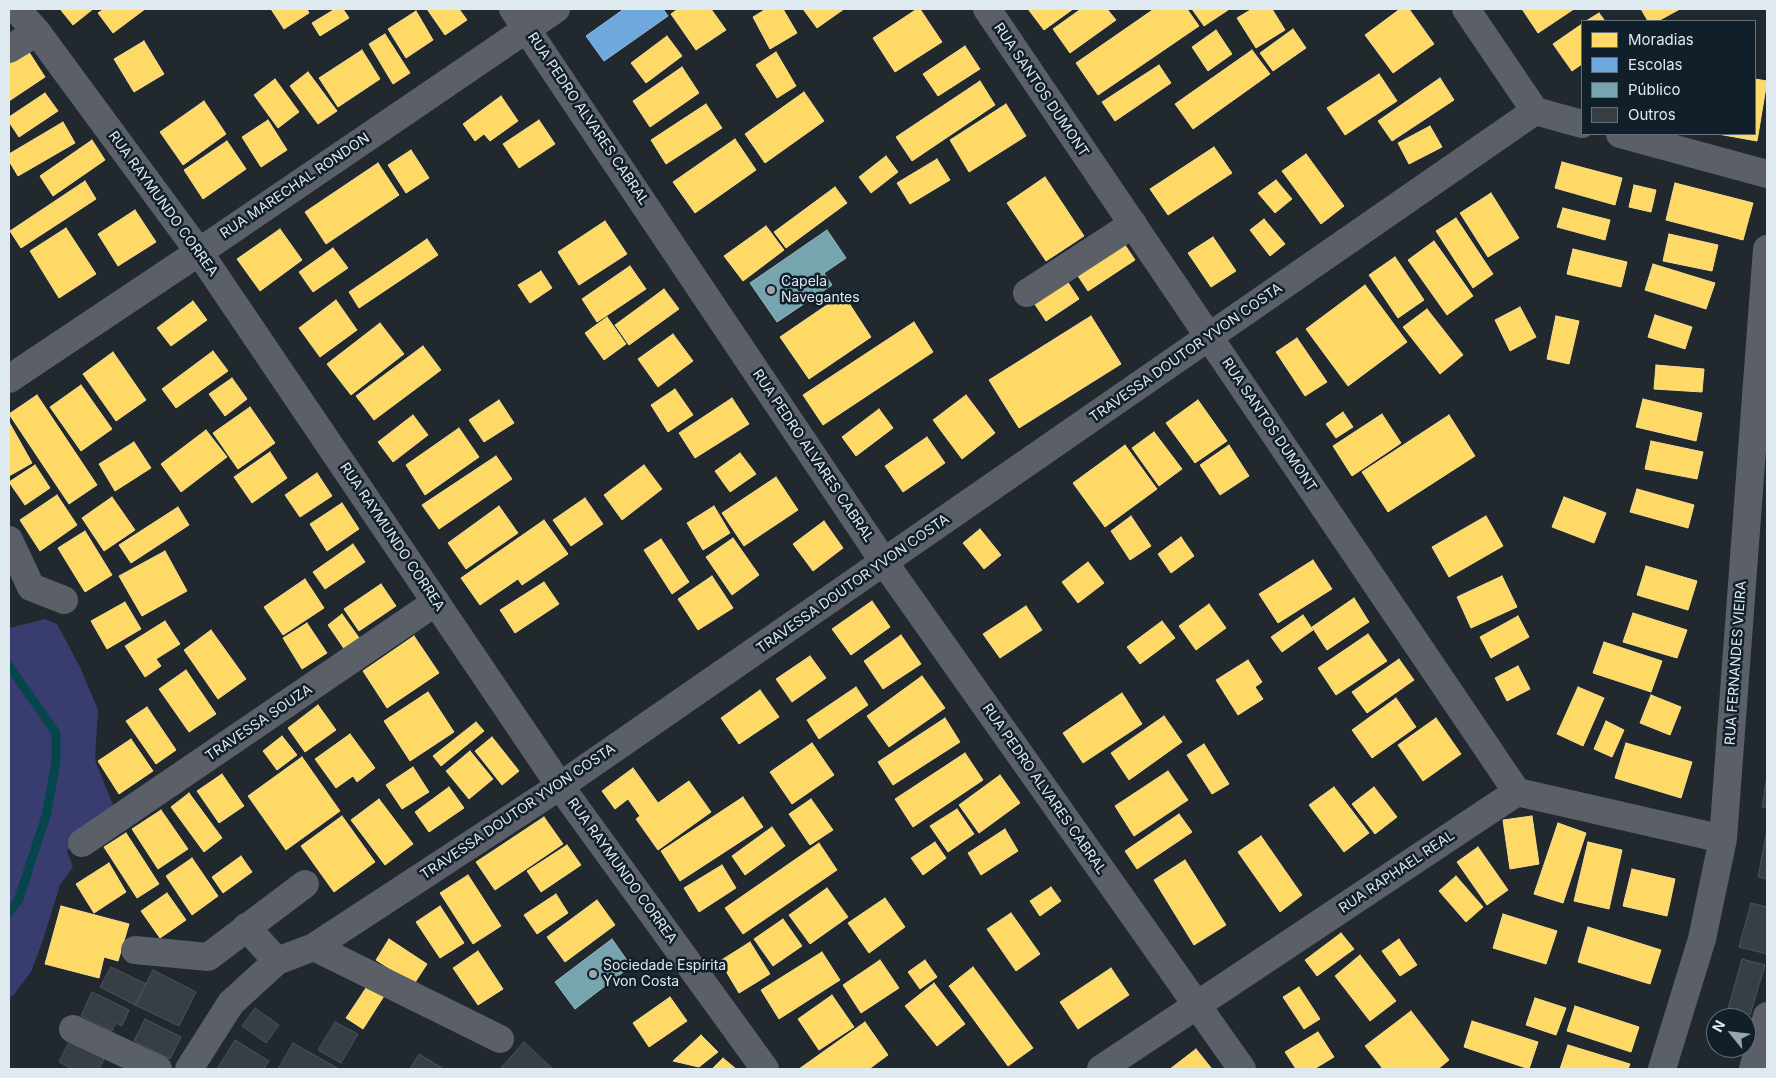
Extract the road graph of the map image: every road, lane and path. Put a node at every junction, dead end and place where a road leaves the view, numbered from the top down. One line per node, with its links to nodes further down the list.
1 (16, 9): 6 (street, RUA RAYMUNDO CORREA)
2 (556, 9): 5 (street, RUA MARECHAL RONDON)
3 (987, 9): 12 (street, RUA SANTOS DUMONT)
4 (1466, 9): 8 (street)
5 (520, 18): 14 (street, RUA MARECHAL RONDON); 19 (street, RUA PEDRO ALVARES CABRAL)
6 (37, 32): 7 (street); 14 (street, RUA RAYMUNDO CORREA)
7 (9, 49)
8 (1535, 111): 9 (street); 16 (street, TRAVESSA DOUTOR YVON COSTA)
9 (1581, 124)
10 (1624, 135): 11 (street)
11 (1767, 174)
12 (1132, 224): 15 (street); 16 (street, RUA SANTOS DUMONT)
13 (1767, 249): 24 (street, RUA FERNANDES VIEIRA)
14 (200, 252): 17 (street, RUA MARECHAL RONDON); 21 (street, RUA RAYMUNDO CORREA)
15 (1027, 293)
16 (1209, 337): 19 (street, TRAVESSA DOUTOR YVON COSTA); 23 (street, RUA SANTOS DUMONT)
17 (9, 378)
18 (9, 540): 20 (street)
19 (884, 562): 22 (street, TRAVESSA DOUTOR YVON COSTA); 31 (street, RUA PEDRO ALVARES CABRAL)
20 (64, 600)
21 (436, 602): 22 (street, RUA RAYMUNDO CORREA); 25 (street, TRAVESSA SOUZA)
22 (560, 786): 28 (street, TRAVESSA DOUTOR YVON COSTA); 37 (street, RUA RAYMUNDO CORREA)
23 (1517, 792): 24 (street); 31 (street, RUA RAPHAEL REAL)
24 (1723, 839): 40 (street, RUA FERNANDES VIEIRA)
25 (82, 843)
26 (305, 884): 27 (street)
27 (246, 927): 29 (street); 30 (street)
28 (314, 947): 30 (street, TRAVESSA DOUTOR YVON COSTA); 34 (street)
29 (135, 950)
30 (277, 961): 36 (street, TRAVESSA DOUTOR YVON COSTA)
31 (1197, 1005): 38 (street, RUA RAPHAEL REAL); 39 (street, RUA PEDRO ALVARES CABRAL)
32 (1767, 1016): 41 (street)
33 (73, 1028): 35 (street)
34 (500, 1039)
35 (158, 1069)
36 (189, 1069)
37 (764, 1069)
38 (1101, 1069)
39 (1242, 1069)
40 (1662, 1069)
41 (1753, 1069)

